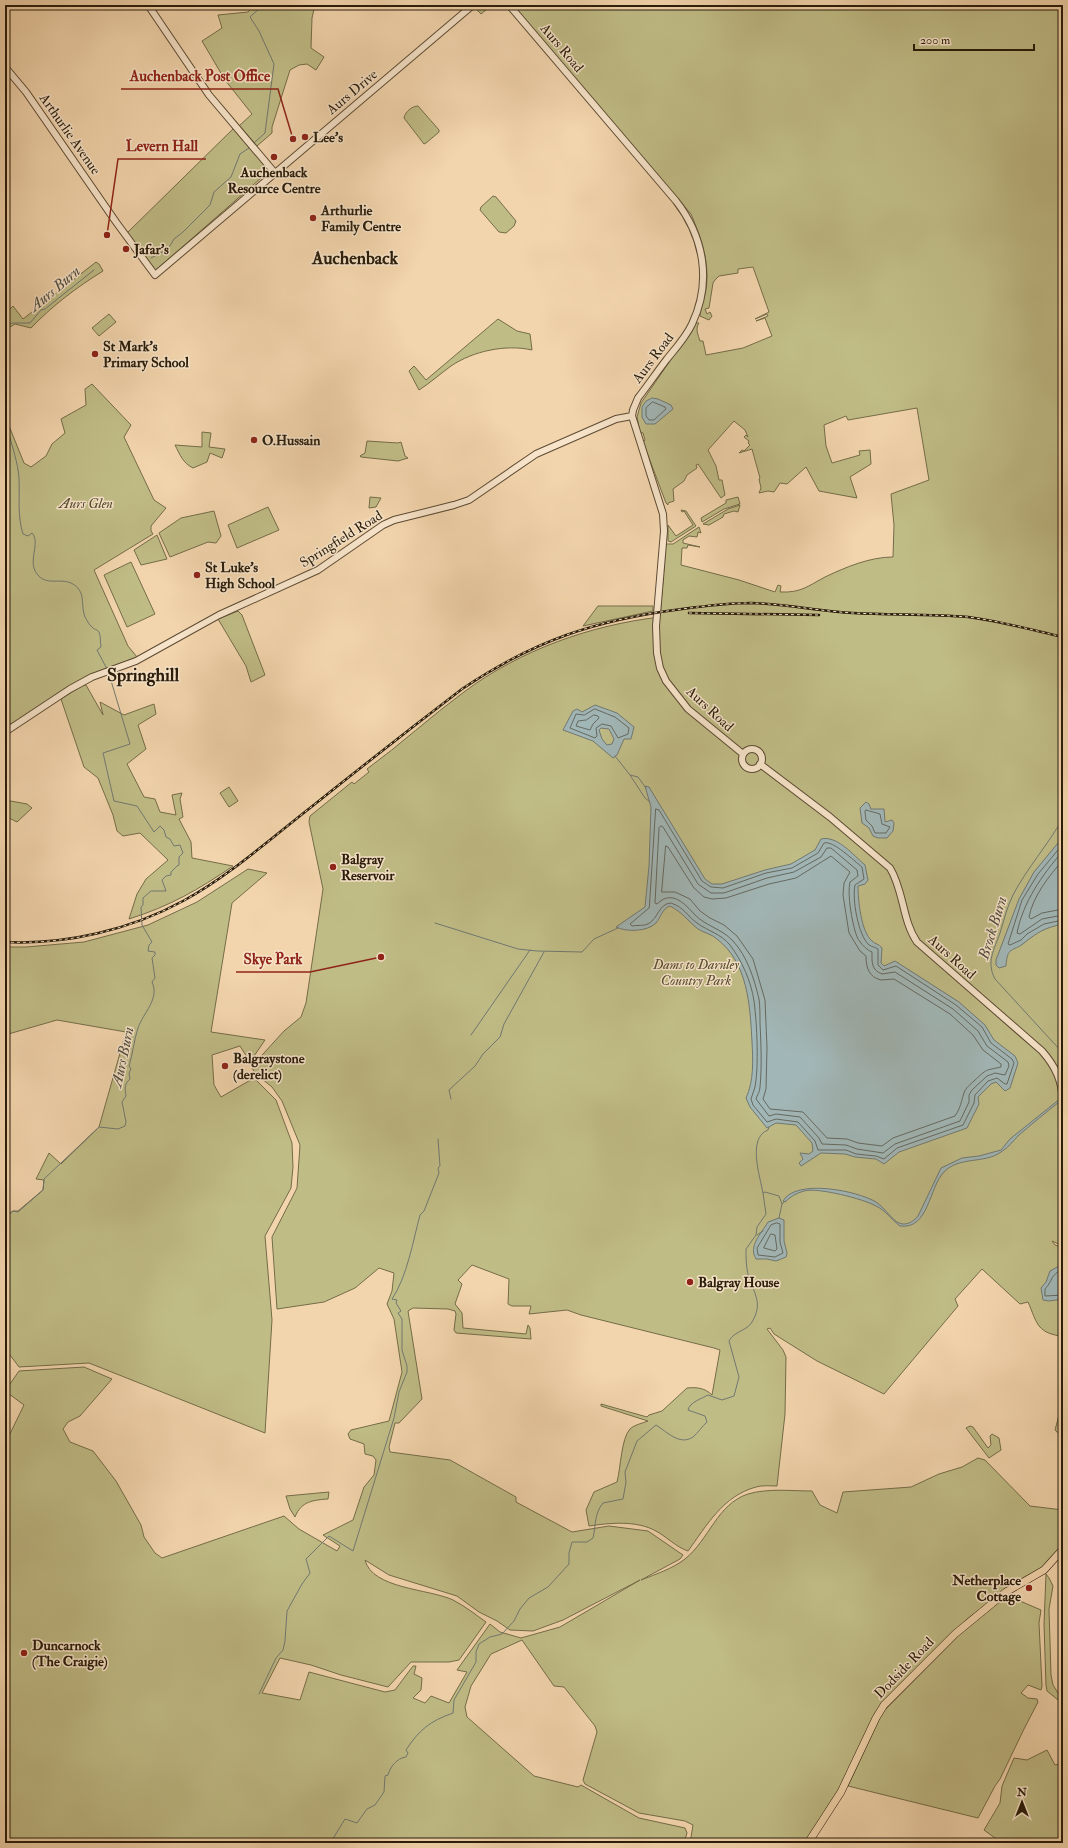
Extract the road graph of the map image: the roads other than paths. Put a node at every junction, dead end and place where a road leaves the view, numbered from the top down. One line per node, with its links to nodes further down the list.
1 (148, 5): 5 (street)
2 (473, 5): 5 (street, Aurs Drive)
3 (509, 5): 7 (street, Aurs Road)
4 (5, 67): 6 (street, Arthurlie Avenue)
5 (275, 173): 6 (street, Aurs Drive)
6 (156, 275)
7 (632, 416): 8 (street, Springfield Road); 9 (street, Aurs Road)
8 (5, 732)
9 (744, 754): 10 (street, Aurs Road); 10 (street, Aurs Road)
10 (760, 764): 11 (street, Aurs Road)
11 (1063, 1093): 12 (street, Aurs Road)
12 (1063, 1102)
13 (1063, 1549): 14 (main road, Dodside Road)
14 (808, 1843)

